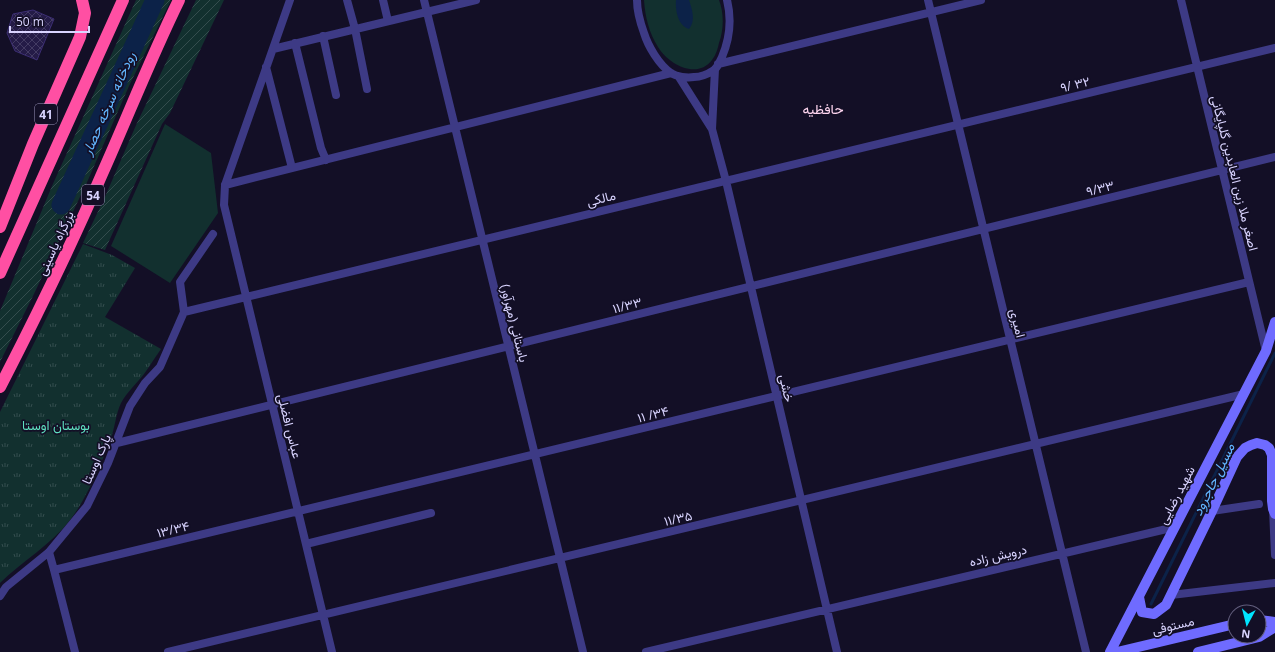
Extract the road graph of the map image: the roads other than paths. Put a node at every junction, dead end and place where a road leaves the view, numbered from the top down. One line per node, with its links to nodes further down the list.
1 (82, 0): 38 (highway, 41)
2 (123, 0): 42 (highway)
3 (179, 0): 51 (highway, بزرگراه یاسینی / 54)
4 (290, 0): 21 (street, عباس افضلی)
5 (348, 0): 17 (street)
6 (384, 0): 16 (street)
7 (424, 0): 14 (street, باستانی (مهرآور))
8 (476, 0): 14 (street)
9 (637, 0): 25 (street)
10 (727, 0): 24 (street)
11 (928, 0): 15 (street, امیری)
12 (981, 0): 15 (street)
13 (1181, 0): 22 (street, اصغر ملا زین العابدین گلپایگانی)
14 (427, 12): 16 (street); 30 (street, باستانی (مهرآور))
15 (931, 12): 24 (street); 29 (street, امیری)
16 (388, 21): 17 (street)
17 (355, 29): 18 (street); 27 (street)
18 (323, 36): 19 (street); 28 (street)
19 (295, 43): 21 (street); 33 (street)
20 (1275, 48): 22 (street, ۹/ ۳۲)
21 (273, 49): 23 (street, عباس افضلی)
22 (1197, 66): 29 (street, ۹/ ۳۲); 35 (street, اصغر ملا زین العابدین گلپایگانی)
23 (266, 67): 34 (street); 37 (street, عباس افضلی)
24 (716, 67): 26 (street); 31 (street, خشی)
25 (671, 73): 26 (street); 30 (street)
26 (680, 77): 31 (street, خشی)
27 (367, 89)
28 (336, 95)
29 (958, 124): 36 (street, ۹/ ۳۲); 39 (street, امیری)
30 (455, 127): 33 (street); 41 (street, باستانی (مهرآور))
31 (712, 129): 36 (street, خشی)
32 (1275, 157): 35 (street, ۹/۳۳)
33 (326, 160): 34 (street)
34 (292, 168): 37 (street)
35 (1222, 170): 39 (street, ۹/۳۳); 43 (street, اصغر ملا زین العابدین گلپایگانی)
36 (726, 181): 41 (street, مالکی); 44 (street, خشی)
37 (225, 185): 45 (street, عباس افضلی)
38 (0, 227)
39 (983, 229): 44 (street, ۹/۳۳); 48 (street, امیری)
40 (213, 234): 46 (street)
41 (483, 240): 45 (street, مالکی); 49 (street, باستانی (مهرآور))
42 (0, 273)
43 (1249, 282): 48 (street, ۱۱ /۳۴); 50 (street, اصغر ملا زین العابدین گلپایگانی)
44 (751, 287): 49 (street, ۱۱/۳۳); 53 (street, خشی)
45 (246, 297): 46 (street, مالکی); 54 (street, عباس افضلی)
46 (184, 312): 55 (street, پارک اوستا)
47 (1275, 322): 50 (main road, شهید رضایی)
48 (1010, 340): 53 (street, ۱۱ /۳۴); 56 (street, امیری)
49 (509, 346): 54 (street, ۱۱/۳۳); 57 (street, باستانی (مهرآور))
50 (1266, 351): 52 (main road, شهید رضایی)
51 (0, 387)
52 (1244, 394): 56 (street, ۱۱/۳۵); 64 (main road, شهید رضایی)
53 (777, 396): 57 (street, ۱۱ /۳۴); 58 (street, خشی)
54 (272, 404): 55 (street, ۱۱/۳۳); 60 (street, عباس افضلی)
55 (117, 443): 66 (street, پارک اوستا)
56 (1035, 444): 58 (street, ۱۱/۳۵); 67 (street, امیری)
57 (535, 454): 60 (street, ۱۱ /۳۴); 69 (street, باستانی (مهرآور))
58 (801, 500): 69 (street, ۱۱/۳۵); 75 (street, خشی)
59 (1259, 504): 61 (street)
60 (298, 512): 65 (street, عباس افضلی); 70 (street, ۱۳/۳۴)
61 (1212, 512): 62 (main road); 72 (main road)
62 (1274, 512): 68 (street)
63 (431, 513): 65 (street)
64 (1175, 527): 67 (street, درویش زاده); 74 (main road, شهید رضایی)
65 (306, 544): 76 (street, عباس افضلی)
66 (49, 552): 70 (street); 73 (street, پارک اوستا)
67 (1062, 553): 75 (street, درویش زاده); 85 (street, امیری)
68 (1275, 555)
69 (560, 558): 76 (street, ۱۱/۳۵); 82 (street, باستانی (مهرآور))
70 (54, 570): 79 (street)
71 (1275, 583): 72 (street)
72 (1171, 595): 74 (main road)
73 (0, 596)
74 (1139, 597): 86 (main road, شهید رضایی)
75 (827, 609): 83 (street, درویش زاده); 84 (street, خشی)
76 (323, 615): 80 (street, ۱۱/۳۵); 81 (street, عباس افضلی)
77 (1227, 626): 87 (main road, مستوفی)
78 (1275, 627): 88 (main road)
79 (75, 652)
80 (168, 652)
81 (332, 652)
82 (584, 652)
83 (646, 652)
84 (837, 652)
85 (1086, 652)
86 (1110, 652)
87 (1117, 652)
88 (1198, 652)

